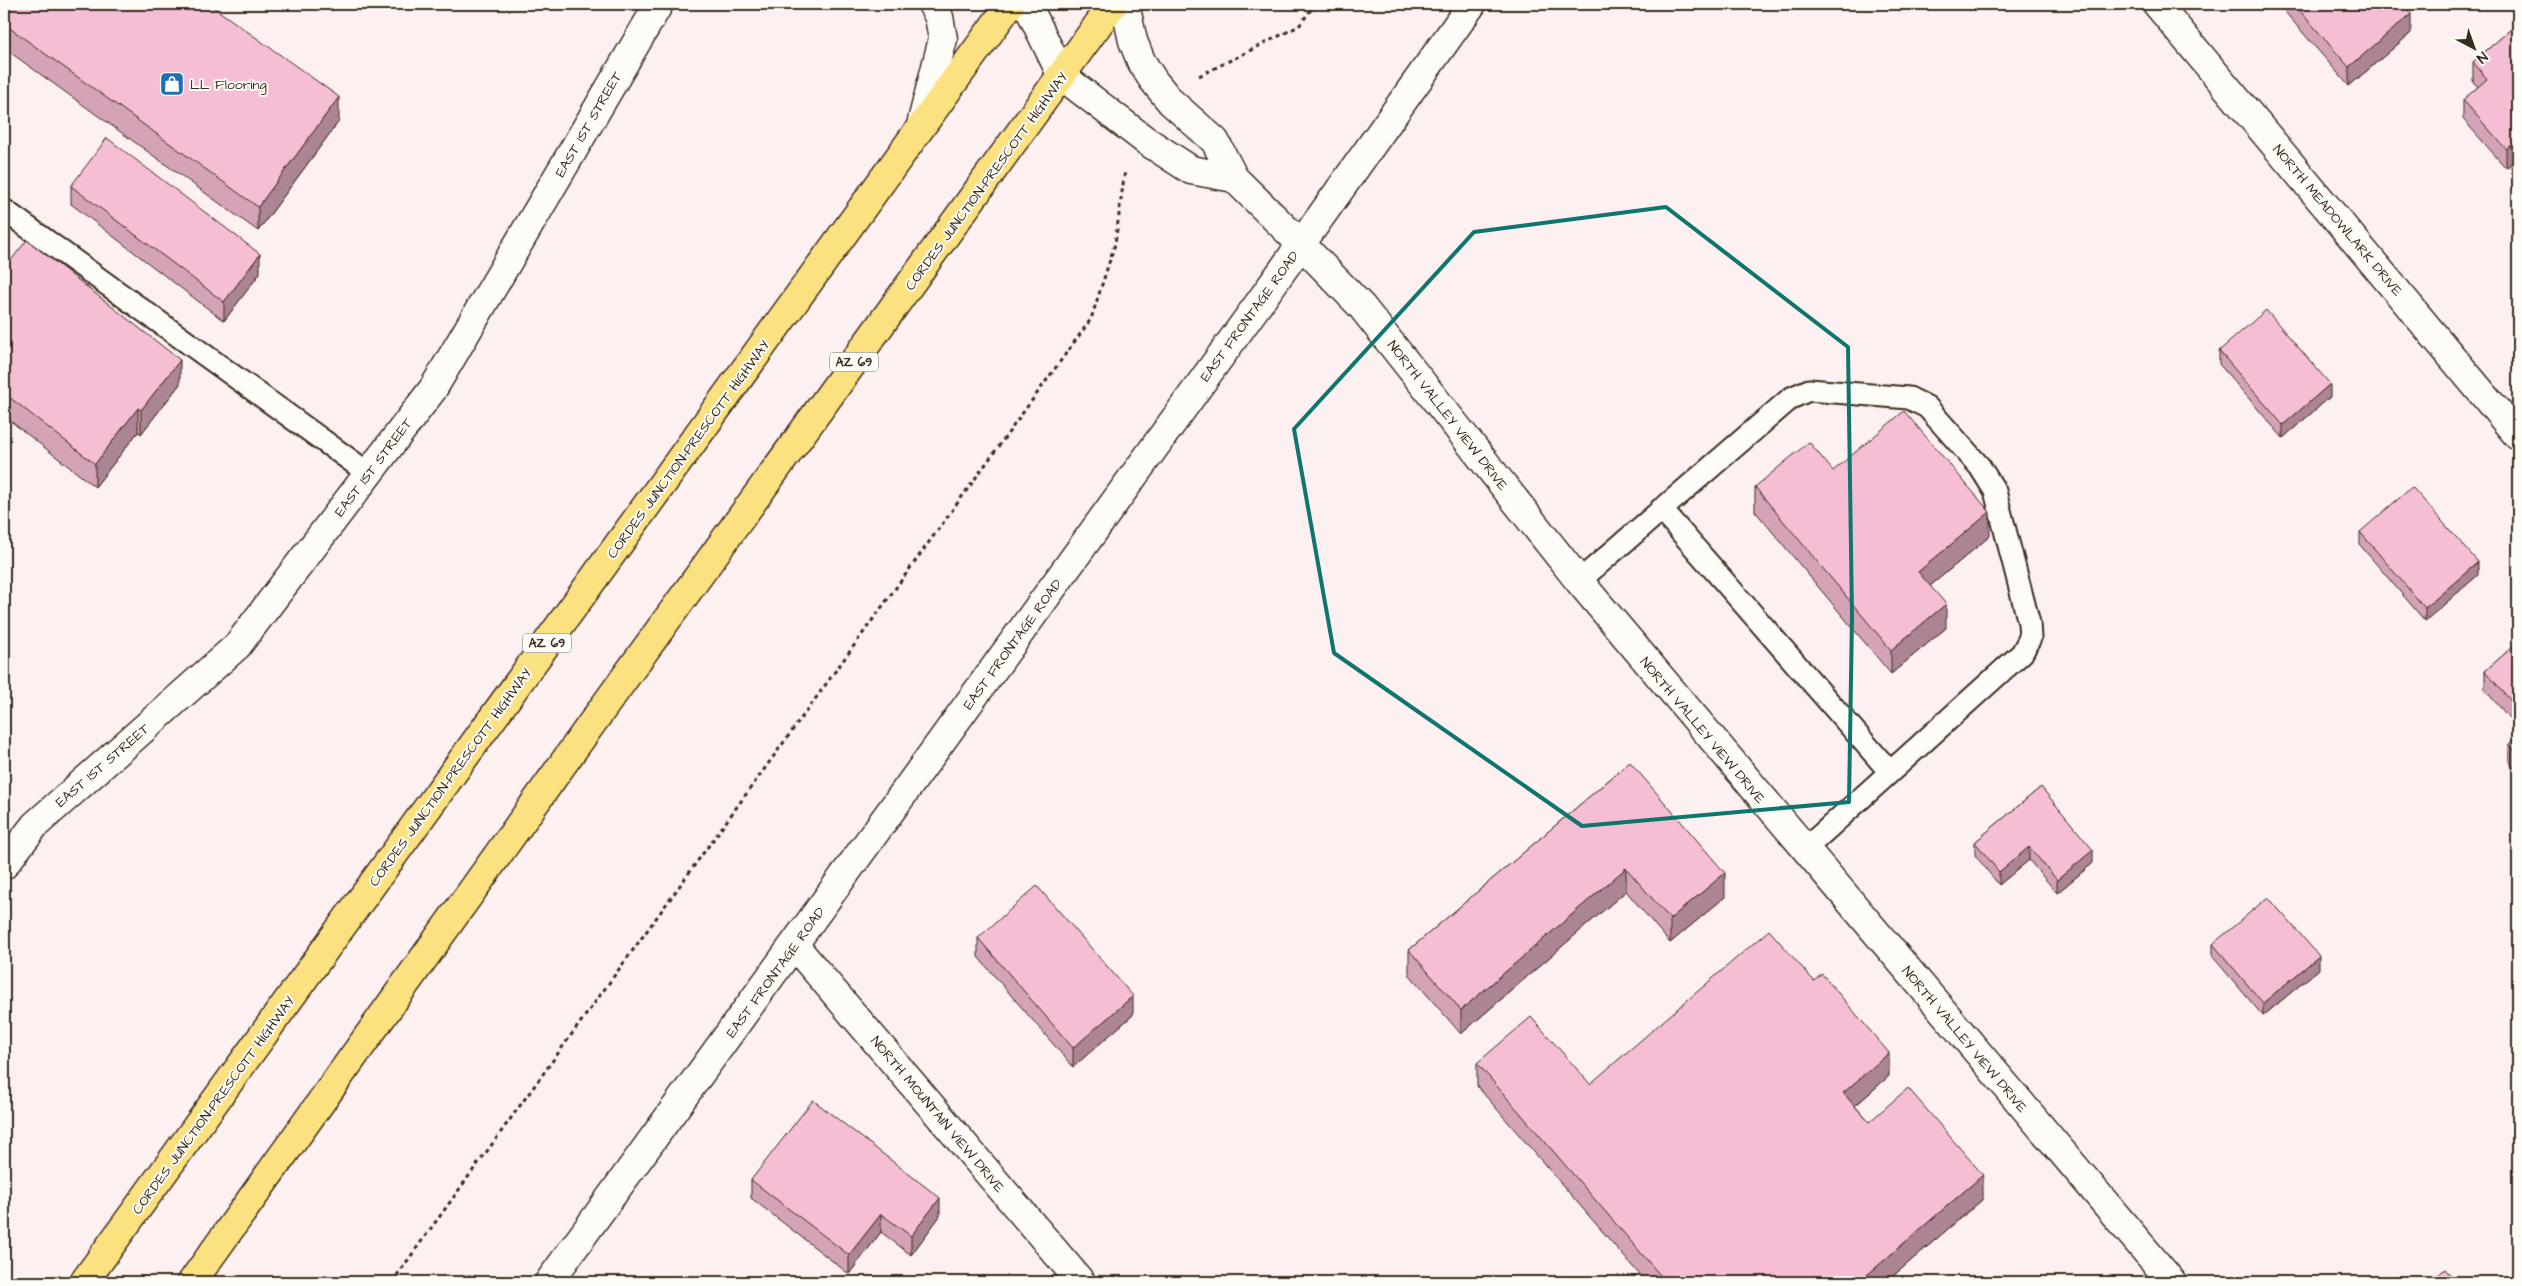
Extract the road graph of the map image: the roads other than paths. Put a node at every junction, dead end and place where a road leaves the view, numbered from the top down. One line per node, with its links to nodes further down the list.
1 (659, 4): 15 (street, EAST 1ST STREET)
2 (932, 4): 10 (street)
3 (1010, 4): 10 (main road, CORDES JUNCTION–PRESCOTT HIGHWAY / AZ 69)
4 (1027, 4): 9 (street)
5 (1113, 4): 9 (main road, CORDES JUNCTION–PRESCOTT HIGHWAY / AZ 69)
6 (1125, 4): 11 (street, NORTH VALLEY VIEW DRIVE)
7 (1472, 4): 13 (street, EAST FRONTAGE ROAD)
8 (2157, 4): 14 (street, NORTH MEADOWLARK DRIVE)
9 (1062, 76): 11 (street); 23 (main road, CORDES JUNCTION–PRESCOTT HIGHWAY / AZ 69)
10 (921, 125): 22 (main road, CORDES JUNCTION–PRESCOTT HIGHWAY / AZ 69)
11 (1234, 178): 13 (street, NORTH VALLEY VIEW DRIVE)
12 (4, 210): 15 (lane)
13 (1301, 244): 17 (street, NORTH VALLEY VIEW DRIVE); 21 (street, EAST FRONTAGE ROAD)
14 (2518, 436)
15 (368, 473): 20 (street, EAST 1ST STREET)
16 (1661, 509): 17 (lane); 18 (lane); 18 (lane)
17 (1579, 581): 19 (street, NORTH VALLEY VIEW DRIVE)
18 (1890, 772): 19 (lane)
19 (1804, 850): 26 (street, NORTH VALLEY VIEW DRIVE)
20 (4, 865)
21 (794, 946): 24 (street, EAST FRONTAGE ROAD); 25 (street, NORTH MOUNTAIN VIEW DRIVE)
22 (84, 1282)
23 (192, 1282)
24 (549, 1282)
25 (1081, 1282)
26 (2172, 1282)

